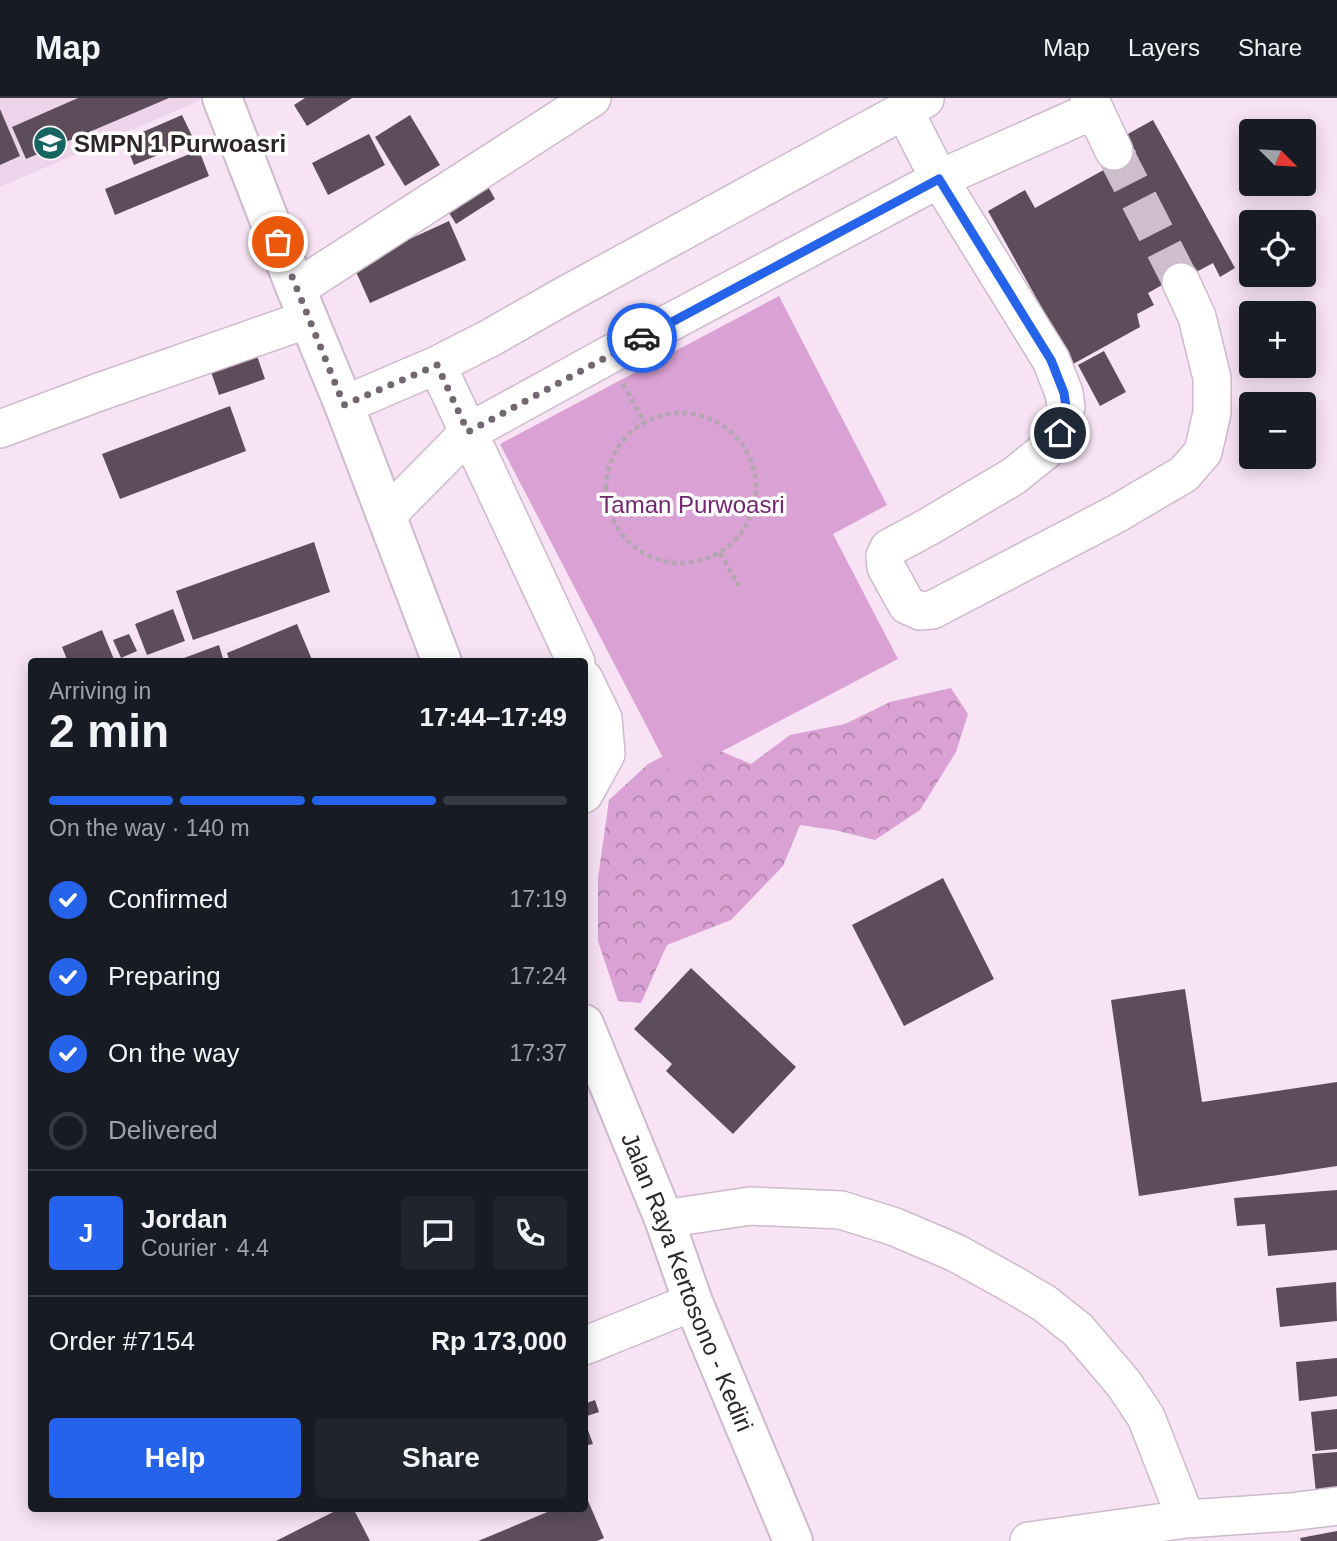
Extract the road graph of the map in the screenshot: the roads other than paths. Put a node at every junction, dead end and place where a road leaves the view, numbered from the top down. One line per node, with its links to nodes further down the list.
1 (222, 98): 8 (highway)
2 (592, 98): 8 (street)
3 (915, 104): 6 (street); 9 (street)
4 (1092, 104): 5 (street); 6 (street)
5 (1114, 151)
6 (939, 179): 7 (street); 12 (street)
7 (1181, 282)
8 (302, 304): 10 (highway); 11 (street)
9 (437, 365): 10 (street); 12 (street)
10 (344, 405): 13 (highway)
11 (0, 429)
12 (468, 432): 13 (street); 15 (street)
13 (386, 516): 14 (highway)
14 (440, 658)
15 (574, 658)
16 (588, 687): 17 (street)
17 (588, 787)
18 (588, 1034): 19 (highway, Jalan Raya Kertosono - Kediri)
19 (664, 1219): 20 (highway, Jalan Raya Kertosono - Kediri); 23 (street)
20 (693, 1303): 21 (street); 25 (highway, Jalan Raya Kertosono - Kediri)
21 (588, 1344)
22 (1337, 1506): 24 (street)
23 (1186, 1519): 24 (street); 26 (street)
24 (1292, 1527)
25 (793, 1541)
26 (1029, 1541)

